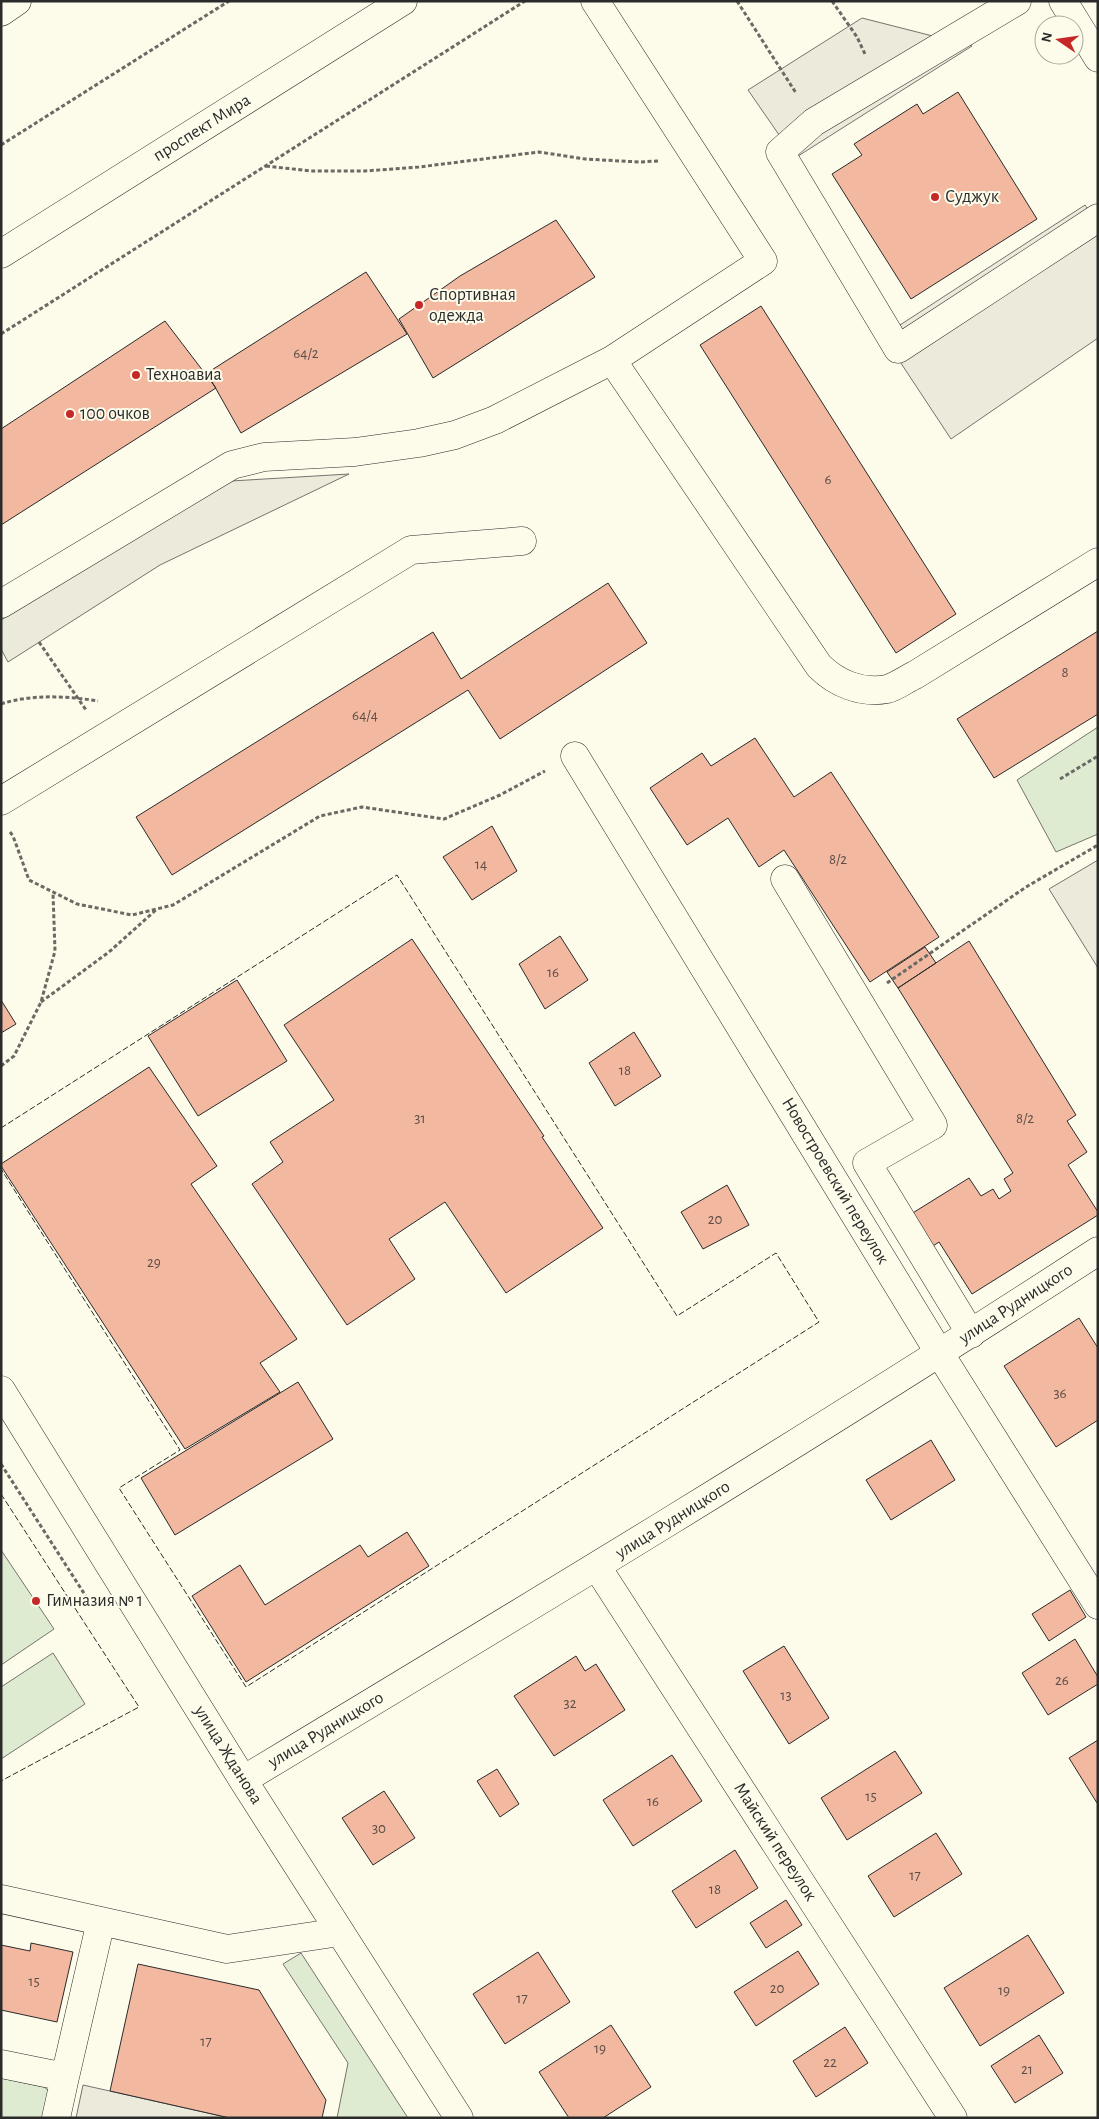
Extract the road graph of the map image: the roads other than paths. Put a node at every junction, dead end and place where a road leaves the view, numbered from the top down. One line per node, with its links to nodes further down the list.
1 (16, 1): 6 (street)
2 (403, 1): 9 (street, проспект Мира)
3 (595, 1): 10 (street)
4 (1016, 1): 8 (street)
5 (1063, 1): 7 (street)
6 (1, 12)
7 (1098, 58)
8 (1098, 218)
9 (1, 254)
10 (612, 360): 12 (street); 13 (street)
11 (522, 540): 15 (street)
12 (1098, 562)
13 (1, 604)
14 (575, 756): 19 (street, Новостроевский переулок)
15 (1, 801)
16 (785, 879): 18 (street)
17 (1098, 1251): 18 (street, улица Рудницкого)
18 (971, 1334): 19 (street, улица Рудницкого)
19 (940, 1354): 21 (street, улица Рудницкого); 22 (street, Новостроевский переулок)
20 (1, 1390): 23 (street, улица Жданова)
21 (597, 1567): 23 (street, улица Рудницкого); 31 (street, Майский переулок)
22 (1098, 1605)
23 (243, 1780): 26 (street, улица Жданова)
24 (1, 1899): 25 (street)
25 (101, 1921): 26 (street); 28 (street)
26 (340, 1932): 30 (street, улица Жданова)
27 (1, 2064): 28 (street)
28 (65, 2076): 29 (street)
29 (56, 2118)
30 (459, 2118)
31 (953, 2118)

